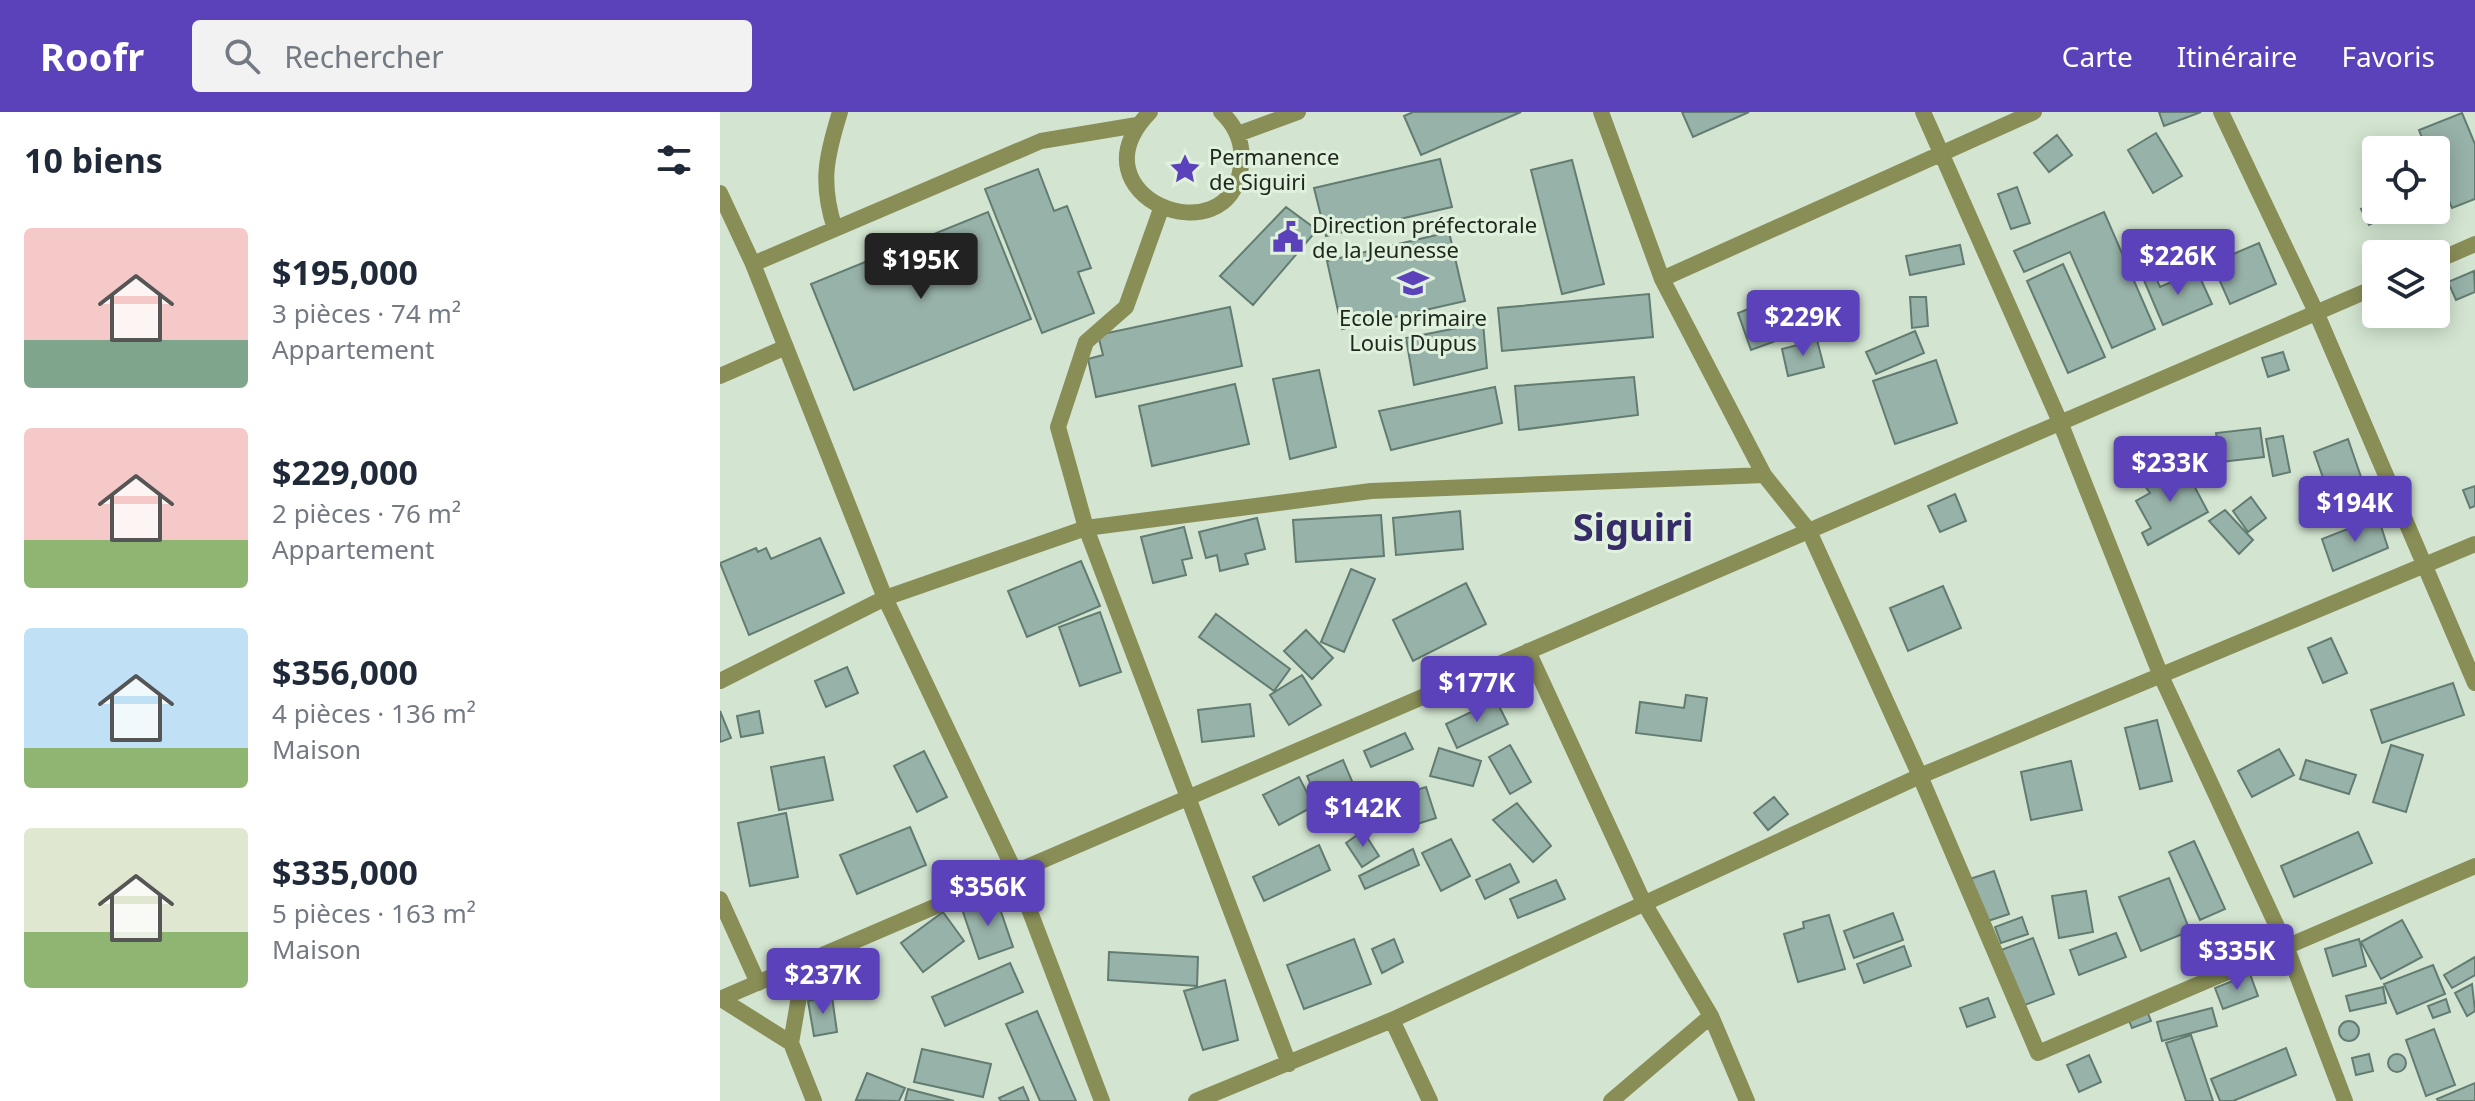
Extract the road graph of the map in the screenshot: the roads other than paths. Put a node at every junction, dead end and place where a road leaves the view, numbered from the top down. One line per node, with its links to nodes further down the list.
1 (840, 112): 14 (street)
2 (1150, 112): 9 (street)
3 (1221, 112): 10 (street)
4 (1298, 112): 10 (street)
5 (1601, 112): 18 (street)
6 (1923, 112): 11 (street)
7 (2034, 112): 11 (street)
8 (2221, 112): 20 (street)
9 (1137, 125): 13 (street); 14 (street)
10 (1238, 134): 13 (street)
11 (1941, 152): 18 (street); 23 (street)
12 (720, 193): 17 (street)
13 (1161, 209): 25 (street)
14 (835, 229): 17 (street)
15 (2475, 244): 16 (street)
16 (2450, 255)
17 (753, 264): 21 (street)
18 (1662, 279): 24 (street)
19 (2362, 293): 20 (street)
20 (2316, 312): 23 (street); 28 (street)
21 (786, 347): 22 (street); 29 (street)
22 (720, 376)
23 (2060, 422): 26 (street); 31 (street)
24 (1764, 475): 25 (street); 26 (street)
25 (1086, 528): 29 (street); 35 (street)
26 (1809, 531): 30 (street); 34 (street)
27 (2475, 544): 28 (street)
28 (2424, 567): 31 (street); 33 (street)
29 (885, 598): 32 (street); 37 (street)
30 (1528, 651): 35 (street); 39 (street)
31 (2161, 676): 34 (street); 40 (street)
32 (720, 681)
33 (2475, 683)
34 (1920, 776): 39 (street); 40 (street)
35 (1188, 798): 37 (street); 47 (street)
36 (2475, 866): 40 (street)
37 (1015, 872): 41 (street); 49 (street)
38 (720, 899): 42 (street)
39 (1644, 903): 44 (street); 45 (street)
40 (2286, 946): 54 (street)
41 (805, 962): 42 (street); 46 (street)
42 (758, 983): 43 (street)
43 (720, 999): 46 (street)
44 (1711, 1016): 52 (street); 53 (street)
45 (1392, 1020): 47 (street); 51 (street)
46 (791, 1043): 48 (street)
47 (1289, 1064): 50 (street)
48 (814, 1101)
49 (1102, 1101)
50 (1196, 1101)
51 (1430, 1101)
52 (1611, 1101)
53 (1747, 1101)
54 (2345, 1101)

